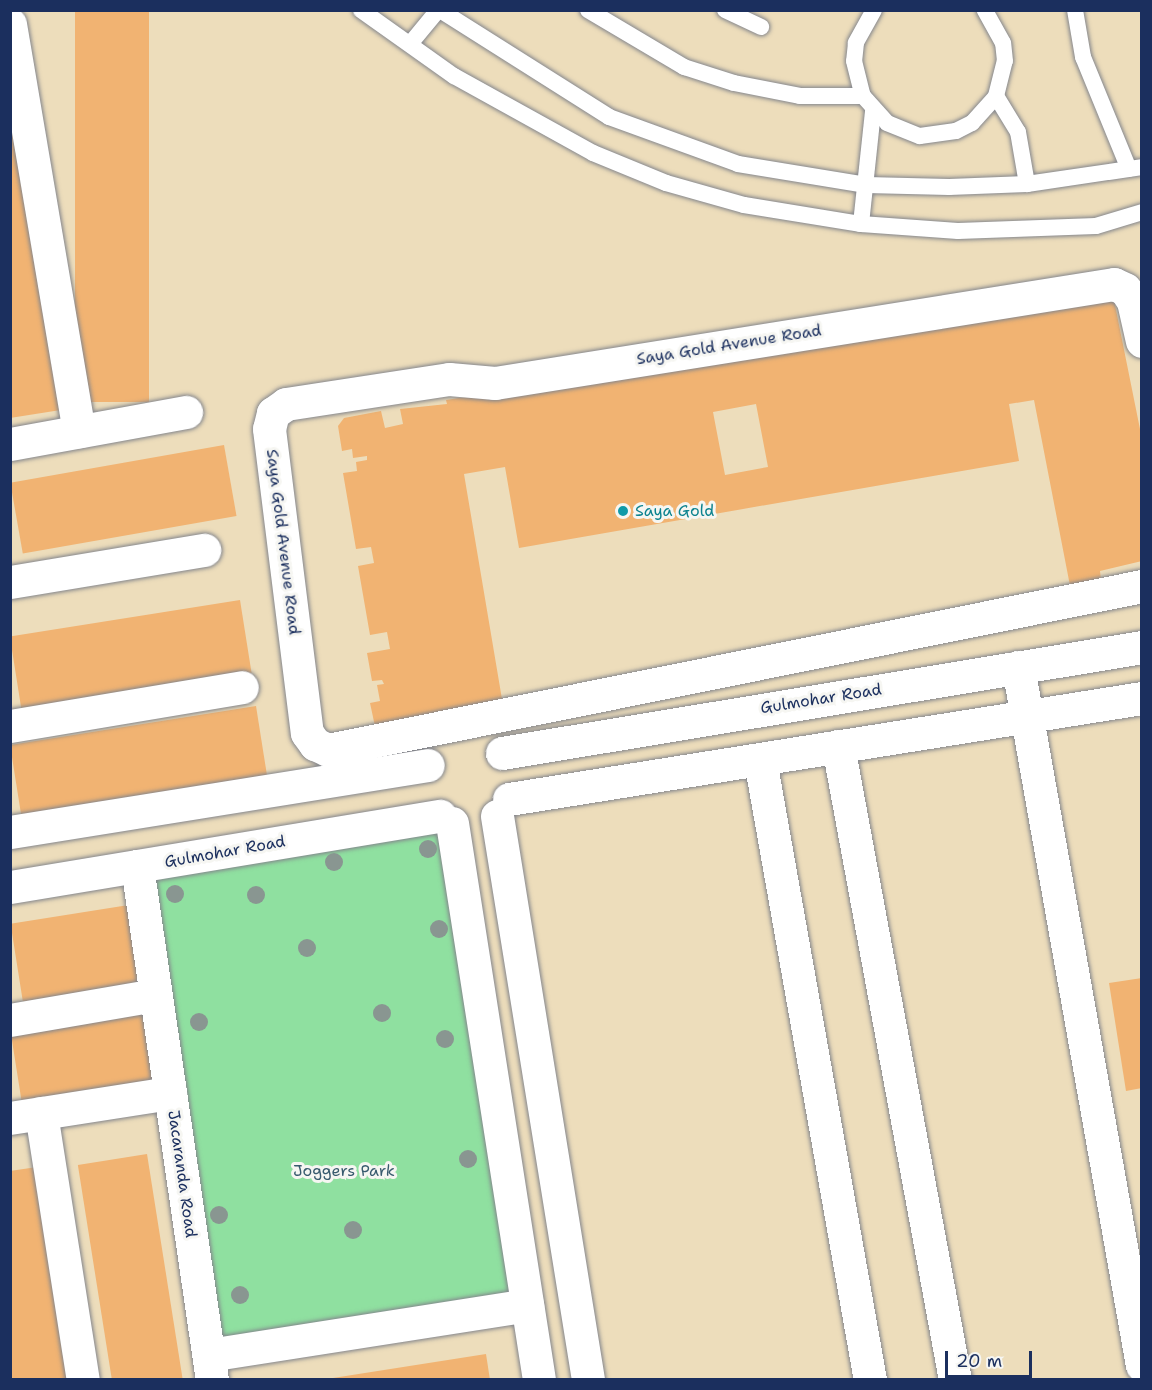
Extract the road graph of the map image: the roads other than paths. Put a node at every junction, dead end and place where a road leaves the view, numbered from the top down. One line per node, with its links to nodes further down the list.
1 (361, 10): 10 (lane)
2 (439, 10): 10 (lane); 16 (lane)
3 (588, 10): 11 (lane)
4 (725, 10): 9 (lane)
5 (874, 10): 11 (lane)
6 (985, 10): 12 (lane)
7 (1075, 10): 14 (lane)
8 (10, 24): 21 (street)
9 (761, 27)
10 (410, 44): 18 (lane)
11 (863, 96): 13 (lane)
12 (996, 96): 13 (lane); 15 (lane)
13 (873, 111): 16 (lane)
14 (1135, 168): 15 (lane)
15 (1027, 184): 16 (lane)
16 (866, 185): 18 (lane)
17 (1142, 212): 18 (lane)
18 (861, 224)
19 (1142, 341): 25 (street, Saya Gold Avenue Road)
20 (186, 412): 21 (street)
21 (79, 431): 22 (street)
22 (10, 444)
23 (204, 550): 24 (street)
24 (10, 582)
25 (1142, 586)
26 (1142, 647): 27 (street, Gulmohar Road)
27 (1018, 667): 30 (street); 33 (street, Gulmohar Road)
28 (242, 687): 31 (street)
29 (1142, 698): 30 (street)
30 (1026, 716): 32 (street); 46 (street)
31 (10, 726)
32 (838, 746): 34 (street); 52 (street)
33 (502, 753): 35 (street); 36 (street)
34 (760, 760): 36 (street); 51 (street)
35 (428, 765): 37 (street); 38 (street)
36 (503, 808): 37 (street); 50 (street)
37 (446, 819): 39 (street, Gulmohar Road); 45 (street)
38 (10, 832)
39 (137, 866): 40 (street, Gulmohar Road); 41 (street)
40 (10, 887)
41 (155, 995): 42 (street); 43 (street)
42 (10, 1020)
43 (170, 1093): 44 (street, Jacaranda Road); 47 (street, Jacaranda Road)
44 (26, 1115): 48 (street)
45 (527, 1305): 47 (street); 49 (street)
46 (1142, 1365)
47 (210, 1367)
48 (83, 1380)
49 (538, 1380)
50 (588, 1380)
51 (870, 1380)
52 (955, 1380)

